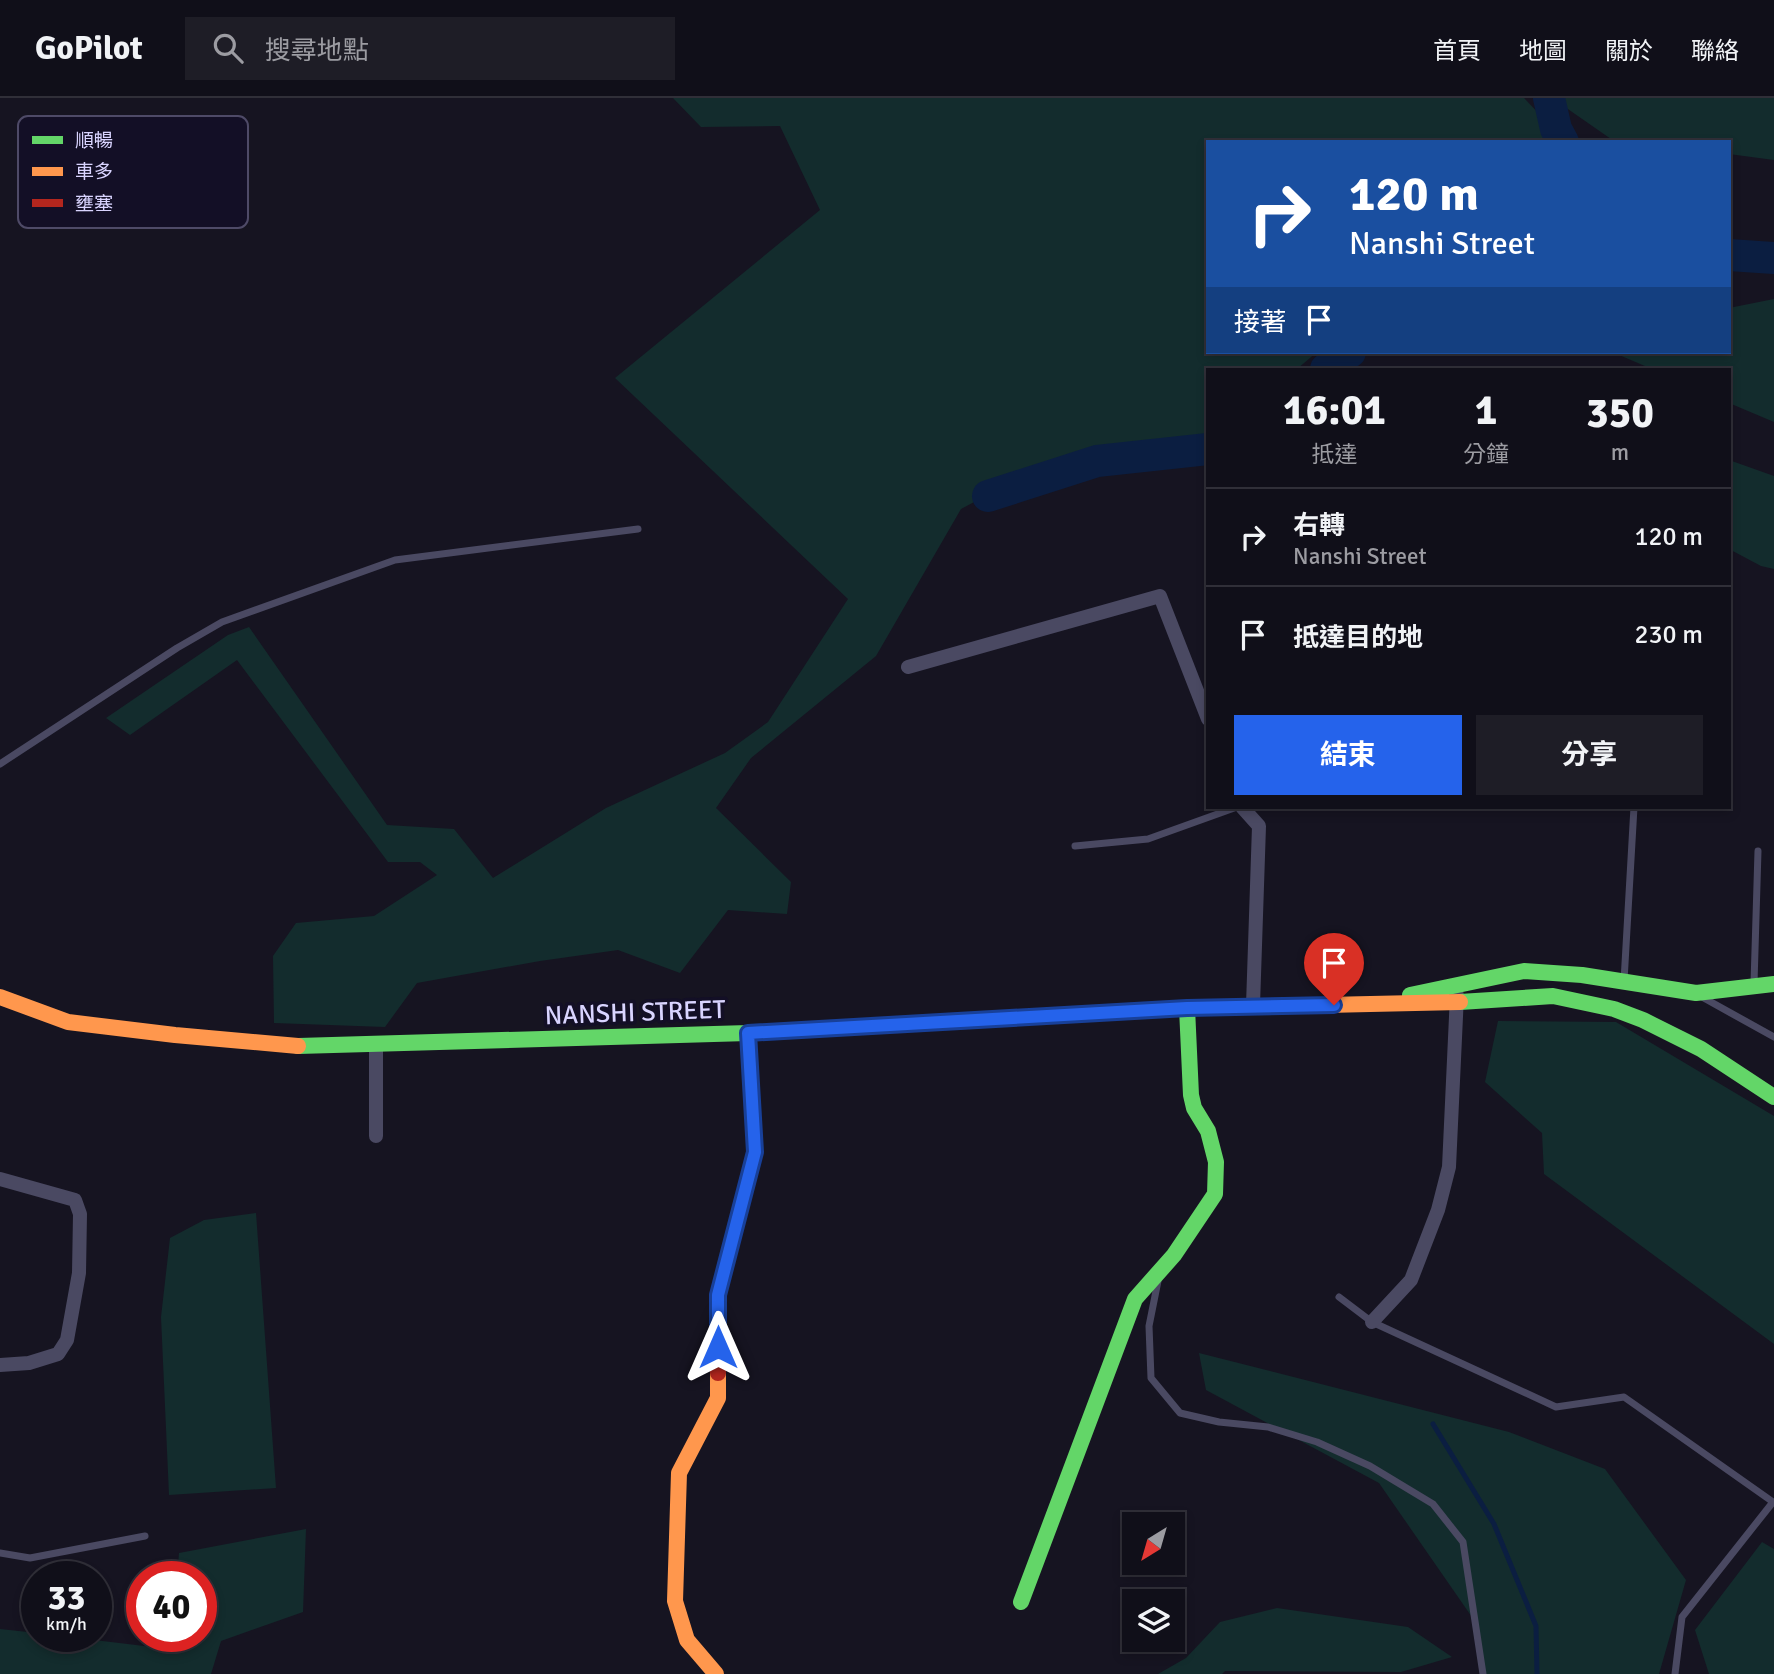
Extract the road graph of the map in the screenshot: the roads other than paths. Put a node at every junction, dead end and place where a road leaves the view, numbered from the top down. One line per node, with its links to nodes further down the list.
1 (638, 529): 4 (lane)
2 (908, 667): 3 (street)
3 (1206, 714)
4 (0, 764)
5 (1231, 809): 8 (lane)
6 (1244, 809): 17 (street)
7 (1634, 809): 10 (lane)
8 (1075, 846)
9 (1758, 851): 13 (lane)
10 (1624, 982): 11 (main road); 14 (main road)
11 (1460, 984): 16 (street); 18 (main road)
12 (1774, 984): 13 (main road)
13 (1754, 987): 14 (main road)
14 (1696, 993): 21 (lane)
15 (0, 997): 22 (main road, NANSHI STREET)
16 (1456, 1002): 18 (main road); 23 (main road); 28 (street)
17 (1253, 1005): 18 (main road, NANSHI STREET); 19 (main road, NANSHI STREET)
18 (1361, 1005)
19 (1187, 1008): 20 (main road, NANSHI STREET); 26 (main road)
20 (748, 1033): 22 (main road, NANSHI STREET); 33 (main road)
21 (1774, 1037)
22 (375, 1043): 24 (street)
23 (1774, 1097)
24 (376, 1136)
25 (0, 1180): 29 (street)
26 (1161, 1270): 32 (main road); 34 (lane)
27 (1339, 1297): 28 (lane)
28 (1372, 1322): 35 (lane)
29 (0, 1365)
30 (145, 1536): 31 (lane)
31 (0, 1553)
32 (1021, 1602)
33 (716, 1674)
34 (1483, 1674)
35 (1675, 1674)

